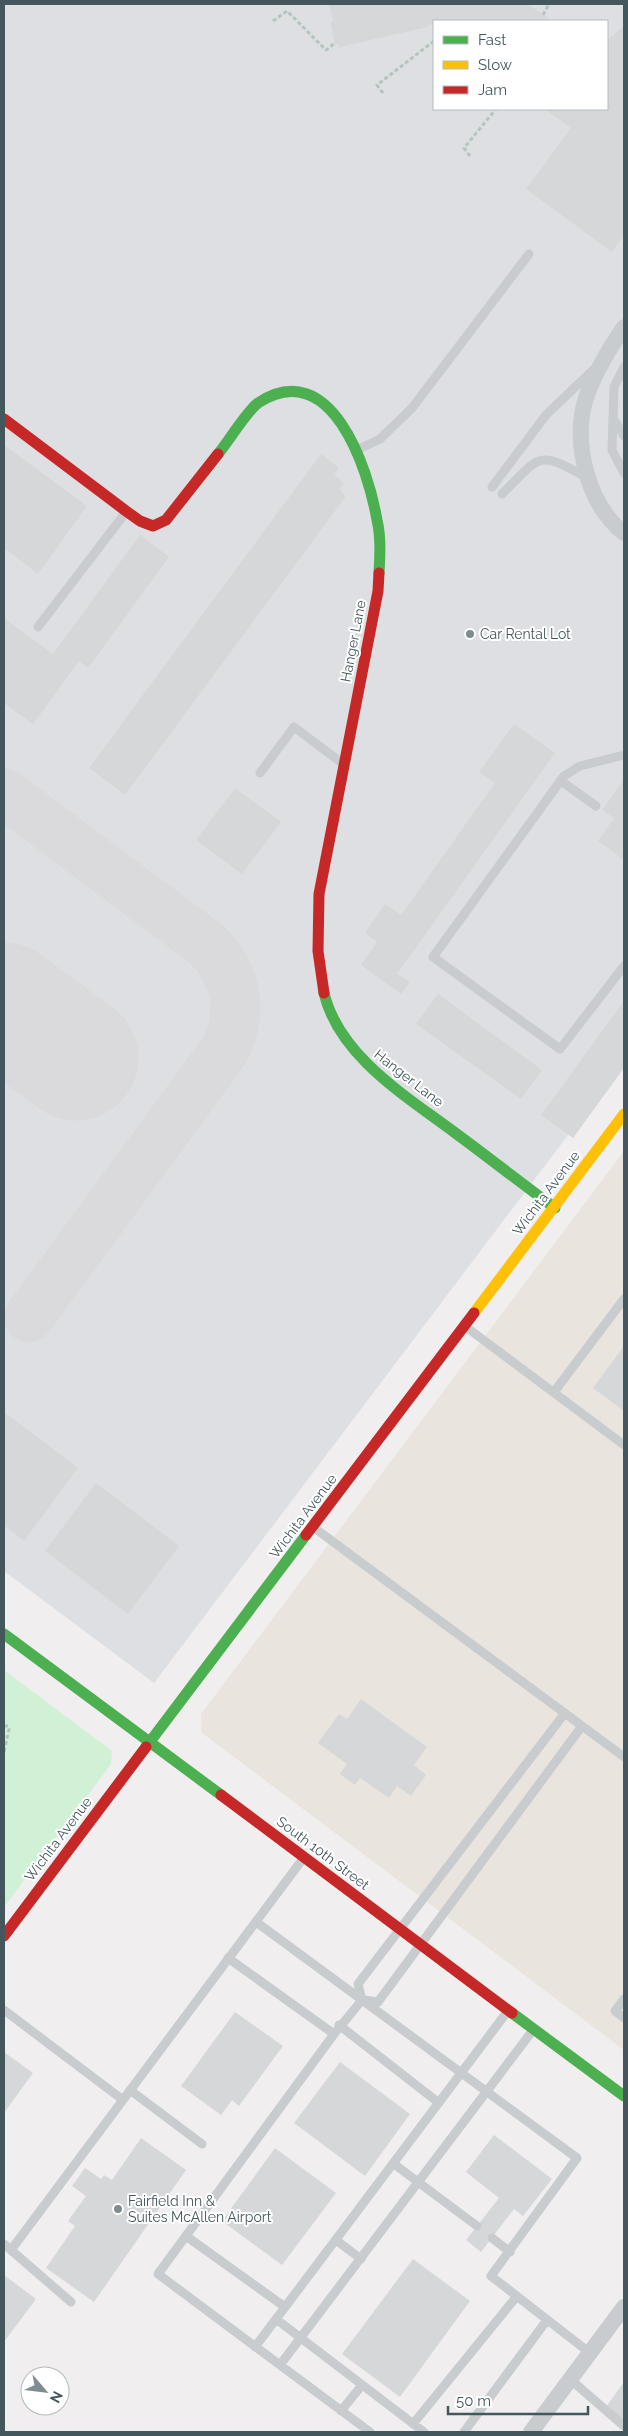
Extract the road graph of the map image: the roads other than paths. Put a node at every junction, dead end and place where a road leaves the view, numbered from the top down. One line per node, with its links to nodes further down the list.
1 (529, 254): 8 (lane)
2 (624, 327): 3 (street)
3 (606, 357): 10 (street); 11 (lane)
4 (624, 367): 5 (lane)
5 (612, 418): 7 (lane); 9 (lane)
6 (4, 419): 13 (street, Hanger Lane)
7 (624, 436)
8 (357, 450): 13 (street, Hanger Lane); 17 (street, Hanger Lane)
9 (624, 473)
10 (588, 478): 12 (lane); 14 (street)
11 (492, 487)
12 (502, 494)
13 (126, 511): 15 (lane)
14 (624, 534)
15 (38, 627)
16 (624, 755): 19 (lane)
17 (344, 765): 18 (lane); 23 (street, Hanger Lane)
18 (260, 773)
19 (561, 781): 20 (lane); 21 (lane)
20 (596, 806)
21 (624, 966)
22 (624, 1114): 23 (street, Wichita Avenue)
23 (555, 1208): 25 (street, Wichita Avenue)
24 (624, 1298): 26 (lane)
25 (465, 1326): 26 (lane); 28 (street, Wichita Avenue)
26 (554, 1392): 27 (lane)
27 (624, 1445)
28 (313, 1527): 30 (lane); 32 (street, Wichita Avenue)
29 (4, 1634): 32 (street, South 10th Street)
30 (564, 1713): 31 (lane); 36 (lane)
31 (582, 1726): 33 (lane); 38 (lane)
32 (150, 1742): 34 (street, South 10th Street); 37 (street, Wichita Avenue)
33 (624, 1757)
34 (304, 1858): 35 (lane); 36 (street, South 10th Street)
35 (256, 1922): 39 (lane); 41 (lane)
36 (400, 1929): 38 (street, South 10th Street); 41 (lane)
37 (4, 1936)
38 (420, 1943): 41 (lane); 43 (street, South 10th Street)
39 (228, 1958): 47 (lane); 49 (lane)
40 (624, 1999): 44 (lane)
41 (362, 2000): 45 (lane); 48 (lane)
42 (4, 2010): 52 (lane)
43 (509, 2010): 46 (street, South 10th Street); 48 (lane)
44 (624, 2018)
45 (339, 2025): 47 (lane); 53 (lane)
46 (534, 2029): 50 (lane); 51 (street, South 10th Street)
47 (334, 2034): 58 (lane)
48 (462, 2074): 50 (lane); 53 (lane)
49 (130, 2090): 52 (lane); 54 (lane)
50 (488, 2093): 56 (lane); 62 (lane)
51 (624, 2096)
52 (123, 2100): 61 (lane)
53 (439, 2103): 55 (lane)
54 (202, 2144)
55 (394, 2164): 56 (lane); 60 (lane)
56 (419, 2183): 57 (lane); 63 (lane)
57 (477, 2226)
58 (186, 2236): 66 (lane); 71 (lane)
59 (492, 2238): 62 (lane)
60 (336, 2240): 63 (lane); 66 (lane)
61 (7, 2247): 65 (lane)
62 (510, 2252): 64 (lane)
63 (361, 2260): 70 (lane)
64 (517, 2296): 69 (lane); 78 (lane)
65 (71, 2302)
66 (285, 2307): 68 (lane)
67 (624, 2308): 72 (street)
68 (276, 2319): 70 (lane); 71 (lane)
69 (547, 2320): 72 (lane); 80 (lane)
70 (301, 2338): 73 (lane); 75 (lane)
71 (255, 2347): 73 (lane)
72 (590, 2353): 74 (street)
73 (280, 2365): 76 (lane)
74 (571, 2380): 77 (lane); 81 (street)
75 (362, 2385): 76 (lane); 78 (lane)
76 (342, 2411): 79 (lane)
77 (624, 2426)
78 (418, 2429)
79 (370, 2432)
80 (464, 2432)
81 (531, 2432)

